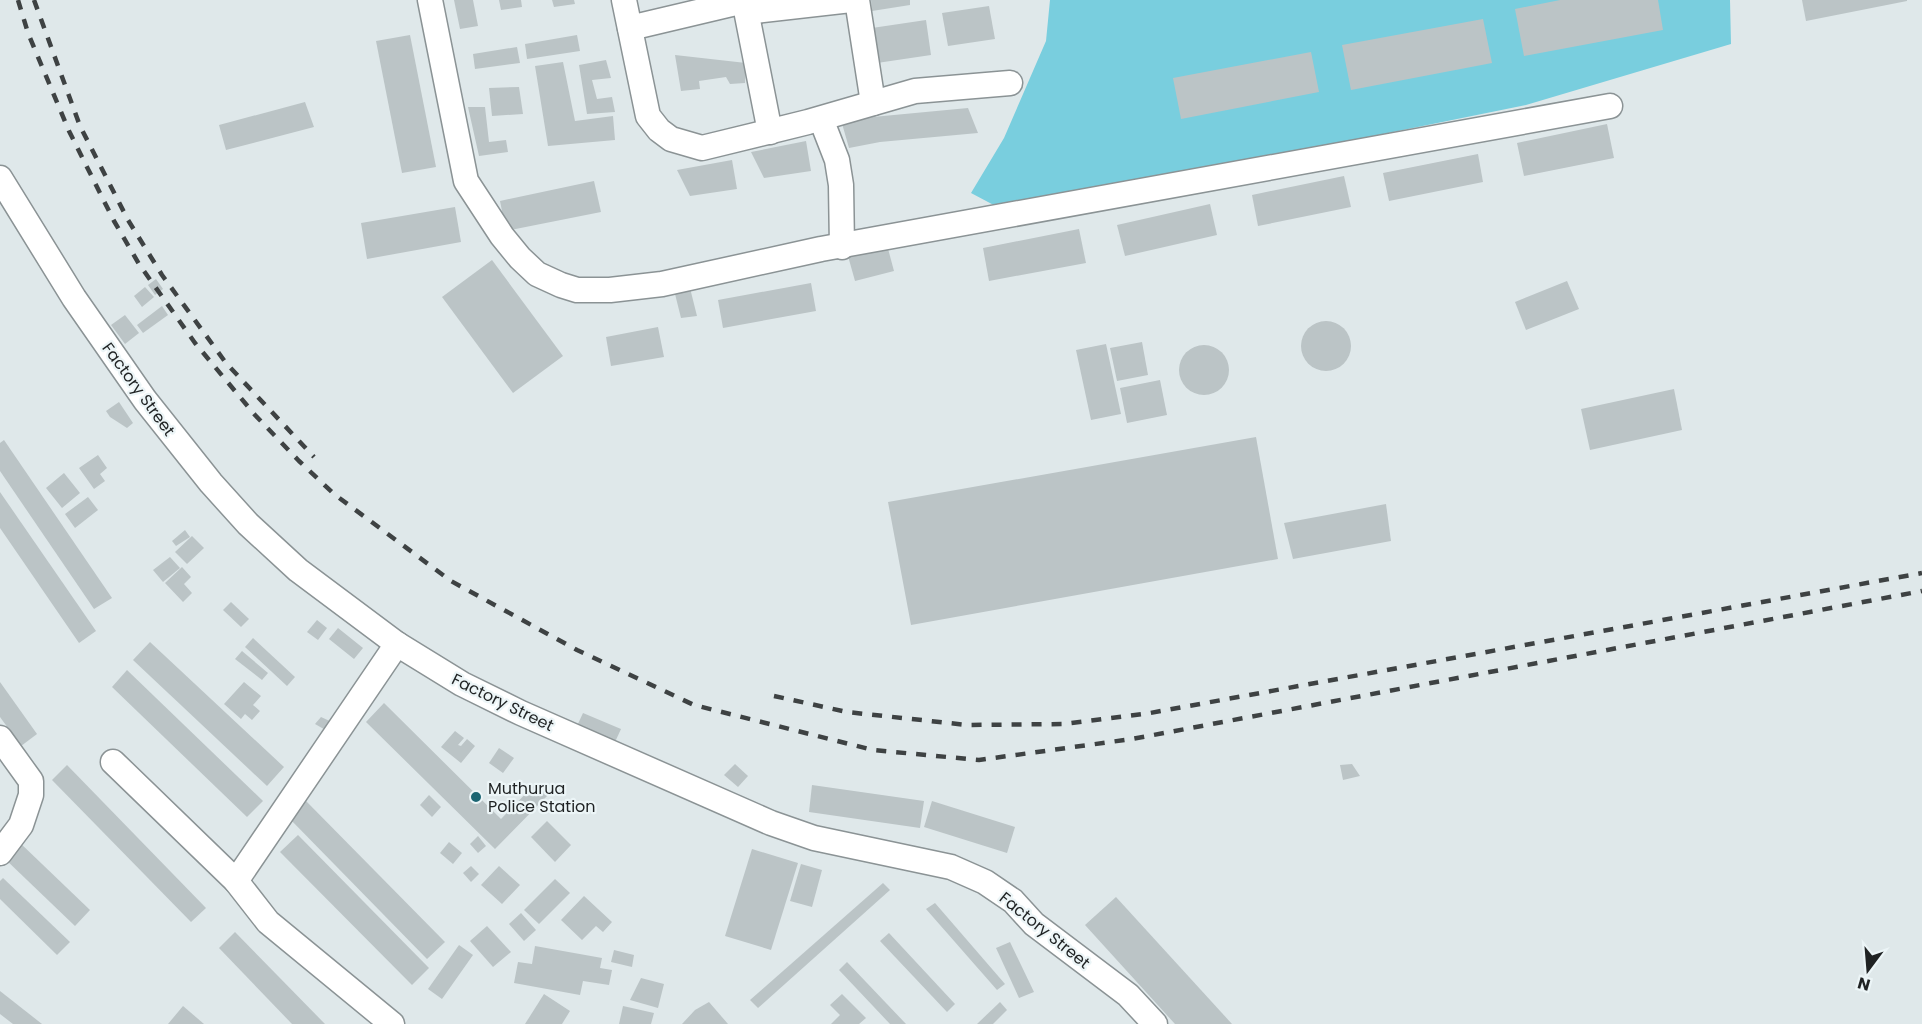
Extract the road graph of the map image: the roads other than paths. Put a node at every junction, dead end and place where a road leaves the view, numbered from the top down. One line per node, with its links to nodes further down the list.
1 (430, 0): 13 (street)
2 (624, 0): 6 (street)
3 (851, 0): 5 (street)
4 (857, 0): 8 (street)
5 (745, 4): 6 (street); 11 (street)
6 (630, 28): 11 (street)
7 (1010, 83): 8 (street)
8 (873, 103): 10 (street)
9 (1610, 106): 13 (street)
10 (821, 118): 11 (street); 13 (street)
11 (770, 132)
12 (0, 178): 14 (street, Factory Street)
13 (842, 247)
14 (397, 644): 18 (street); 20 (street, Factory Street)
15 (0, 738): 17 (street)
16 (113, 762): 18 (street)
17 (0, 853)
18 (236, 881): 19 (street)
19 (392, 1024)
20 (1155, 1024)

